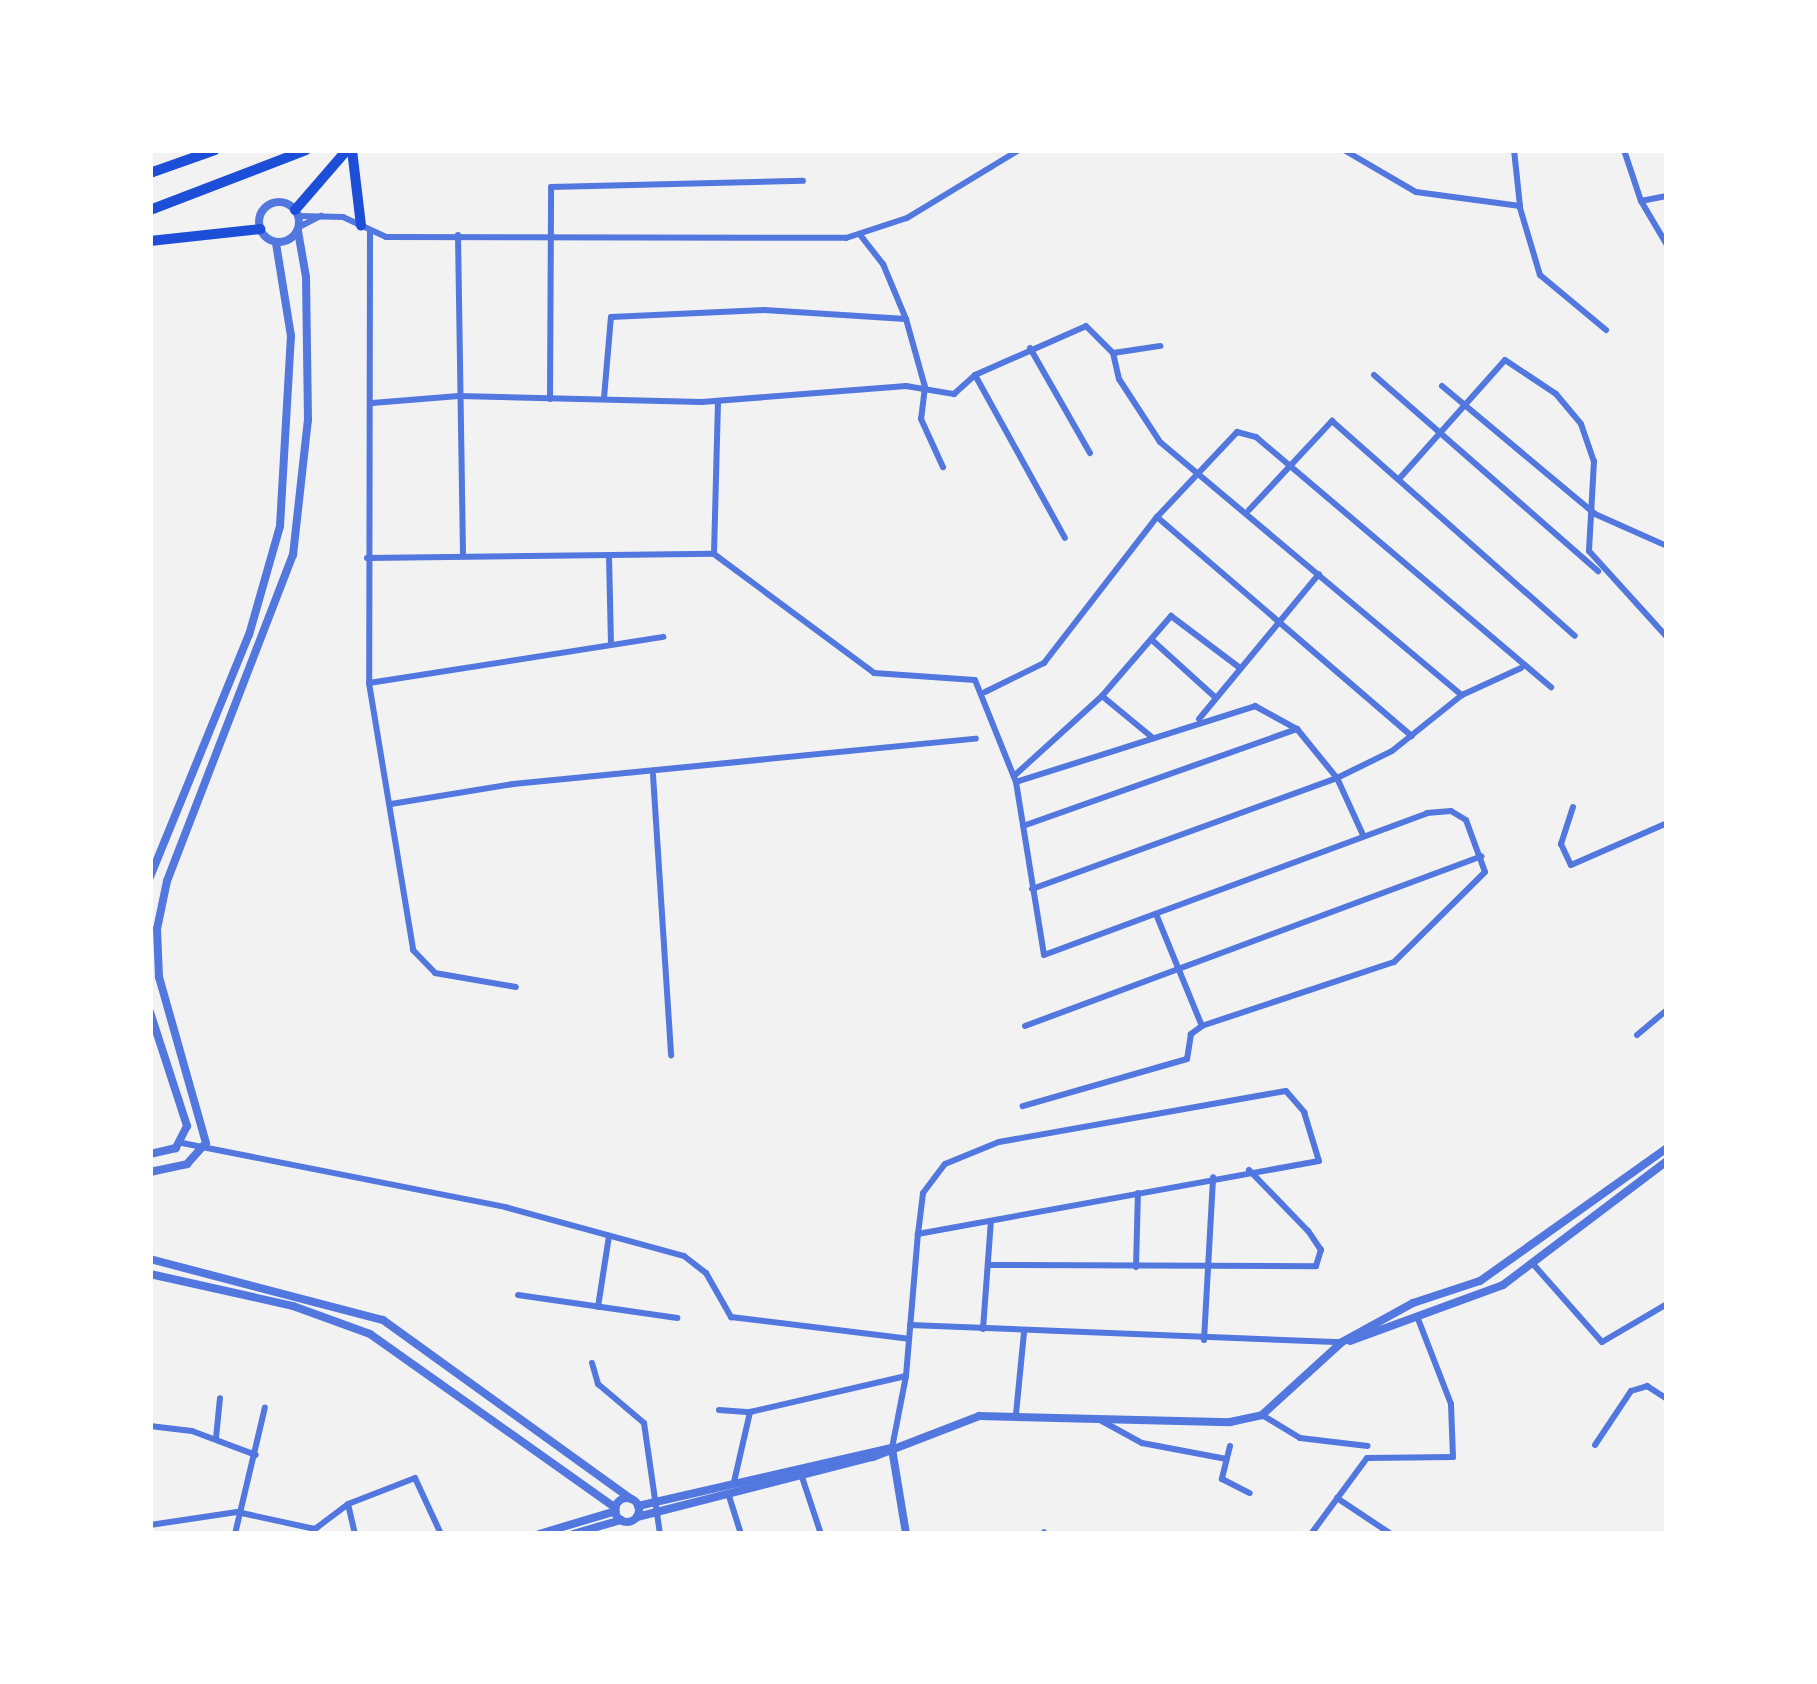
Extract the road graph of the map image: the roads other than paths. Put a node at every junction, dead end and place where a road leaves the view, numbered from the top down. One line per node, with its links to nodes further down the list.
1 (214, 150): 8 (highway)
2 (305, 150): 13 (highway)
3 (350, 150): 14 (highway); 16 (highway)
4 (1019, 150): 21 (street)
5 (1344, 150): 12 (street)
6 (1514, 150): 12 (street)
7 (1624, 150): 11 (street)
8 (150, 173)
9 (803, 181): 20 (street)
10 (1667, 196): 11 (street)
11 (1641, 201): 24 (street)
12 (1520, 206): 26 (street)
13 (150, 210)
14 (297, 212): 15 (street); 17 (street); 18 (street)
15 (325, 215): 16 (street); 18 (street)
16 (365, 228): 19 (street); 38 (street)
17 (260, 229): 22 (highway); 23 (street)
18 (298, 229): 23 (street); 99 (street)
19 (458, 235): 20 (street); 34 (street)
20 (550, 236): 21 (street); 35 (street)
21 (861, 236): 25 (street)
22 (150, 241)
23 (276, 242): 85 (street)
24 (1667, 245)
25 (906, 319): 33 (street); 36 (street)
26 (1606, 330)
27 (1160, 346): 29 (street)
28 (1030, 348): 29 (street); 30 (street); 41 (street)
29 (1113, 353): 44 (street)
30 (974, 375): 33 (street); 49 (street)
31 (1374, 375): 40 (street)
32 (1442, 386): 39 (street)
33 (920, 389): 37 (street); 42 (street)
34 (459, 396): 35 (street); 38 (street); 52 (street)
35 (550, 399): 36 (street)
36 (604, 400): 37 (street)
37 (718, 401): 51 (street)
38 (372, 403): 54 (street)
39 (1464, 405): 40 (street); 47 (street); 47 (street)
40 (1442, 432): 45 (street); 56 (street)
41 (1090, 453)
42 (943, 467)
43 (1289, 467): 44 (street); 45 (street); 46 (street); 64 (street)
44 (1197, 471): 46 (street); 48 (street)
45 (1399, 478): 58 (street)
46 (1249, 511): 55 (street)
47 (1594, 514): 50 (street); 56 (street)
48 (1156, 517): 57 (street); 67 (street)
49 (1064, 538)
50 (1667, 546)
51 (714, 554): 53 (street); 67 (street)
52 (463, 556): 53 (street); 54 (street)
53 (609, 556): 62 (street)
54 (367, 558): 65 (street)
55 (1318, 574): 57 (street); 68 (street)
56 (1614, 585): 60 (street)
57 (1280, 624): 63 (street); 73 (street)
58 (1574, 636)
59 (663, 637): 62 (street)
60 (1667, 637)
61 (1152, 640): 63 (street); 69 (street); 70 (street)
62 (611, 644): 65 (street)
63 (1240, 668): 70 (street)
64 (1521, 668): 66 (street); 68 (street)
65 (369, 683): 79 (street)
66 (1551, 687)
67 (985, 692): 78 (street)
68 (1462, 694): 73 (street)
69 (1102, 696): 74 (street); 78 (street)
70 (1217, 698): 71 (street)
71 (1199, 719): 72 (street); 74 (street)
72 (1297, 729): 77 (street); 82 (street)
73 (1412, 736): 77 (street)
74 (1153, 738): 78 (street)
75 (976, 739): 76 (street)
76 (653, 775): 79 (street); 95 (street)
77 (1337, 778): 83 (street); 86 (street)
78 (1015, 779): 82 (street)
79 (391, 804): 89 (street)
80 (1573, 807): 81 (street)
81 (1667, 823)
82 (1023, 826): 86 (street)
83 (1363, 835): 84 (street); 87 (street)
84 (1480, 856): 88 (street); 93 (street)
85 (150, 877)
86 (1032, 889): 87 (street)
87 (1156, 914): 88 (street)
88 (1178, 971): 92 (street); 93 (street)
89 (516, 987)
90 (1667, 1010): 94 (street)
91 (150, 1012): 97 (street)
92 (1025, 1026)
93 (1202, 1026): 96 (street)
94 (1637, 1035)
95 (671, 1055)
96 (1023, 1106)
97 (182, 1143): 99 (street); 100 (street)
98 (1667, 1148): 125 (street)
99 (204, 1149): 103 (street); 108 (street)
100 (150, 1154)
101 (1667, 1161): 110 (street)
102 (1249, 1170): 104 (street); 107 (street); 112 (street)
103 (150, 1172)
104 (1214, 1178): 105 (street); 112 (street)
105 (1138, 1192): 106 (street); 113 (street)
106 (991, 1221): 107 (street); 111 (street)
107 (918, 1234): 120 (street)
108 (608, 1236): 117 (street); 123 (street)
109 (150, 1259): 149 (street)
110 (1533, 1264): 116 (street); 119 (street)
111 (988, 1265): 113 (street); 121 (street)
112 (1210, 1265): 113 (street); 124 (street)
113 (1136, 1267)
114 (150, 1274): 153 (street)
115 (518, 1295): 117 (street)
116 (1667, 1304)
117 (598, 1307): 118 (street)
118 (677, 1318)
119 (1418, 1319): 125 (street); 148 (street)
120 (910, 1325): 121 (street); 123 (street)
121 (983, 1328): 122 (street)
122 (1024, 1332): 124 (street); 133 (street)
123 (909, 1339): 127 (street)
124 (1204, 1340): 125 (street)
125 (1342, 1342): 135 (street)
126 (592, 1363): 151 (street)
127 (906, 1376): 132 (street); 141 (street)
128 (220, 1398): 137 (street)
129 (1667, 1400): 138 (street)
130 (265, 1407): 142 (street)
131 (719, 1410): 132 (street)
132 (750, 1412): 145 (street)
133 (1016, 1414): 134 (street); 141 (street)
134 (1092, 1415): 135 (street); 143 (street)
135 (1262, 1415): 140 (street)
136 (150, 1426): 137 (street)
137 (216, 1438): 142 (street)
138 (1595, 1445)
139 (1230, 1446): 143 (street)
140 (1368, 1446)
141 (892, 1448): 144 (street); 145 (street); 164 (street)
142 (257, 1455): 152 (street)
143 (1227, 1459): 147 (street)
144 (802, 1477): 146 (street); 163 (street)
145 (734, 1482): 151 (street)
146 (728, 1493): 151 (street); 162 (street)
147 (1250, 1493)
148 (1337, 1498): 165 (street); 166 (street)
149 (634, 1502): 151 (street); 153 (street); 154 (street)
150 (348, 1504): 152 (street); 157 (street); 158 (street)
151 (651, 1509): 154 (street); 161 (street)
152 (237, 1512): 155 (street); 156 (street)
153 (618, 1513): 154 (street); 159 (street); 160 (street)
154 (637, 1517)
155 (150, 1525)
156 (236, 1534)
157 (355, 1534)
158 (441, 1534)
159 (539, 1534)
160 (573, 1534)
161 (660, 1534)
162 (741, 1534)
163 (821, 1534)
164 (906, 1534)
165 (1311, 1534)
166 (1391, 1534)

